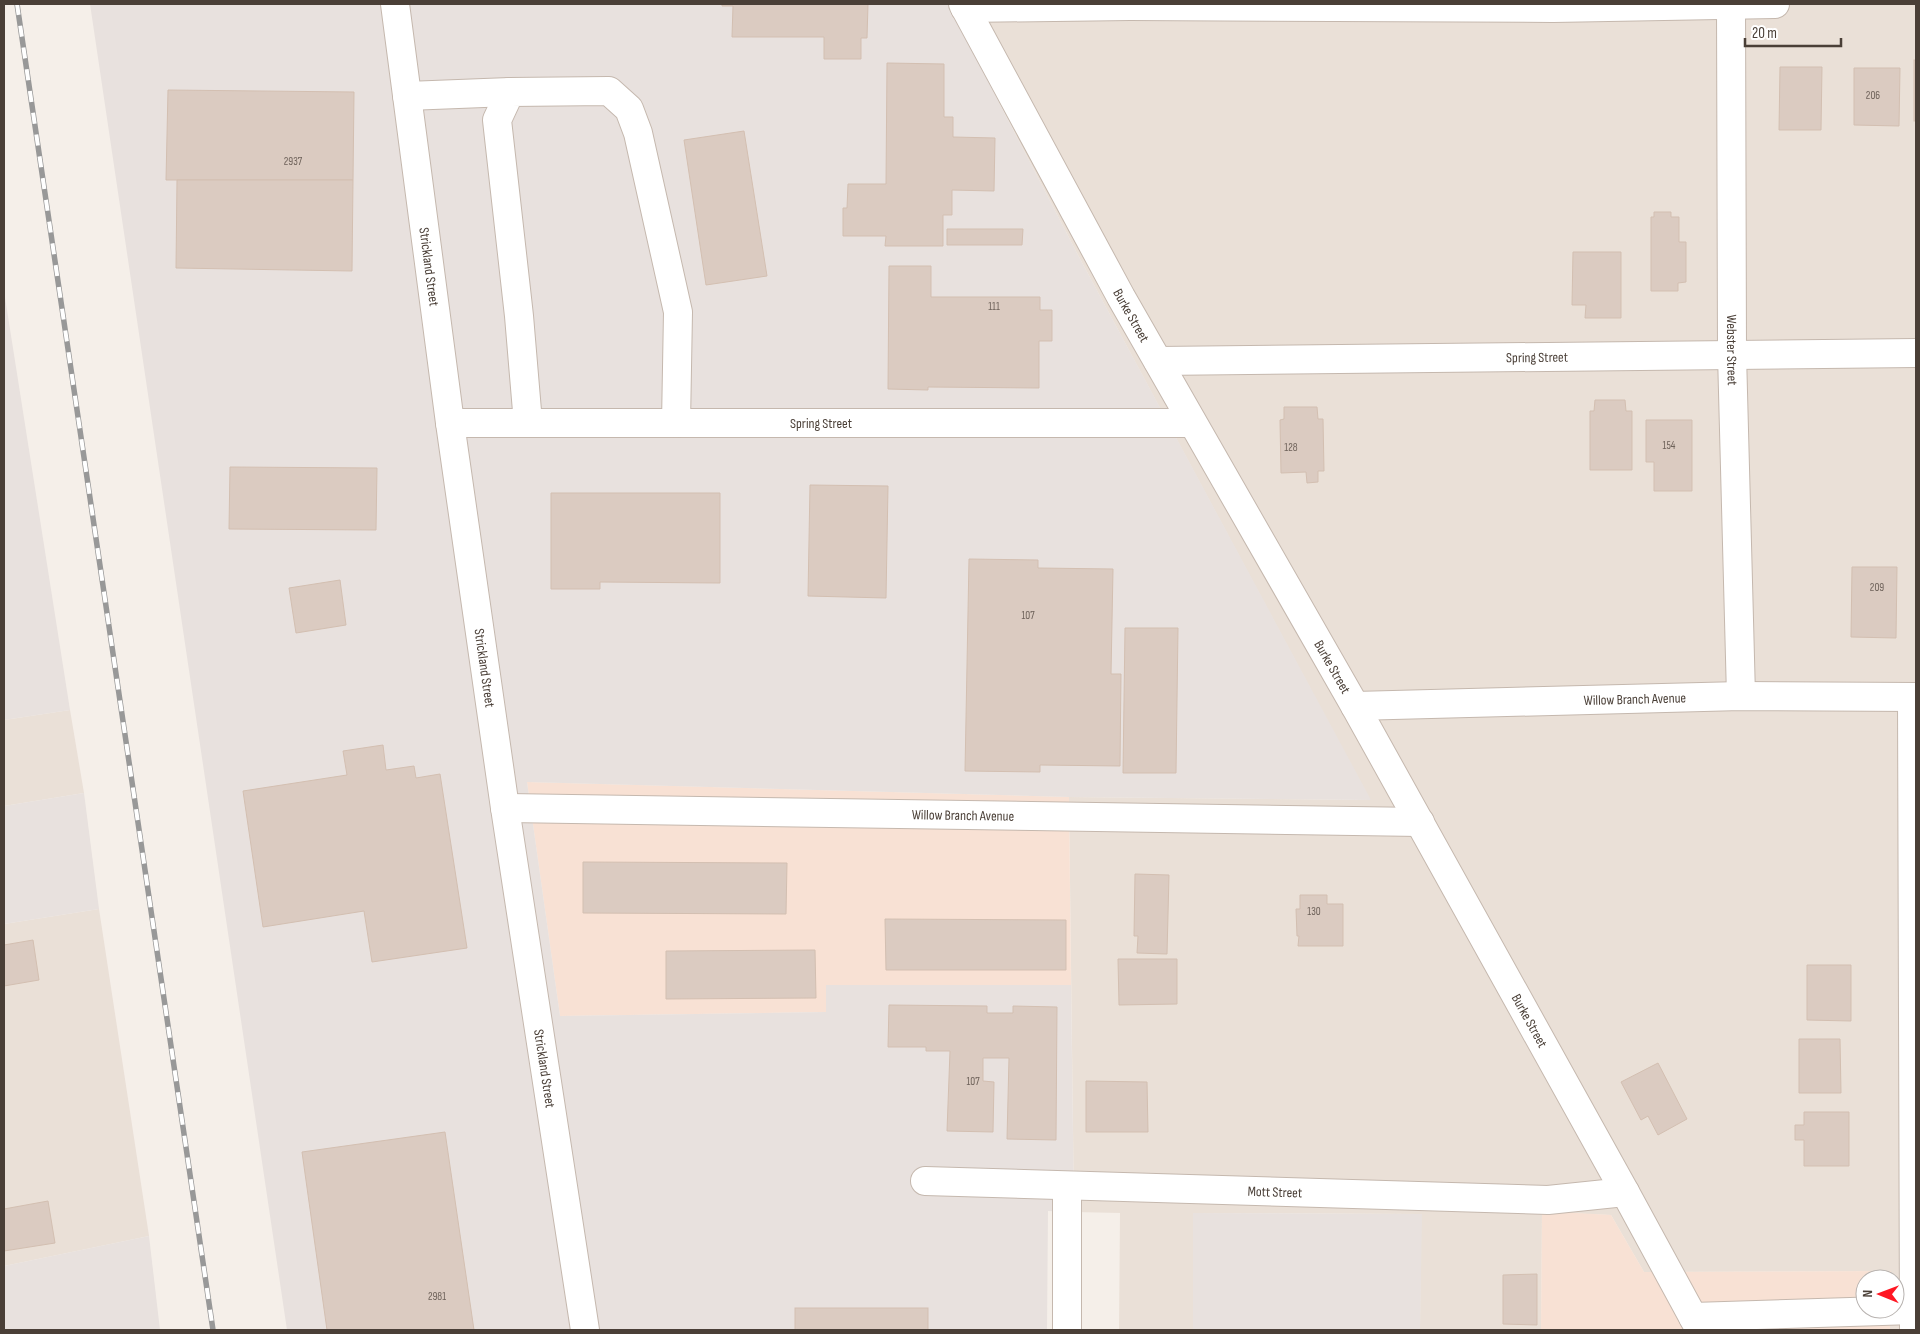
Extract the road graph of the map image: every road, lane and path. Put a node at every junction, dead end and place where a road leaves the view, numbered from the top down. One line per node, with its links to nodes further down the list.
1 (395, 4): 6 (street, Strickland Street)
2 (1731, 4): 3 (street); 4 (street); 8 (street, Webster Street)
3 (1775, 4)
4 (964, 6): 9 (street, Burke Street)
5 (510, 92): 6 (street); 11 (street); 12 (street)
6 (407, 96): 10 (street, Strickland Street)
7 (1916, 353): 8 (street, Spring Street)
8 (1732, 354): 9 (street, Spring Street); 14 (street, Webster Street)
9 (1158, 362): 13 (street, Burke Street)
10 (450, 423): 11 (street, Spring Street); 17 (street, Strickland Street)
11 (528, 423): 12 (street, Spring Street)
12 (676, 423): 13 (street, Spring Street)
13 (1192, 423): 16 (street, Burke Street)
14 (1741, 696): 15 (street, Willow Branch Avenue); 16 (street, Willow Branch Avenue)
15 (1914, 696): 22 (street)
16 (1355, 706): 18 (street, Burke Street)
17 (505, 808): 18 (street, Willow Branch Avenue); 24 (street, Strickland Street)
18 (1420, 822): 21 (street, Burke Street)
19 (925, 1181): 20 (street, Mott Street)
20 (1067, 1186): 21 (street, Mott Street); 25 (street)
21 (1626, 1192): 23 (street, Burke Street)
22 (1914, 1320): 23 (street)
23 (1696, 1324)
24 (585, 1330)
25 (1067, 1330)

